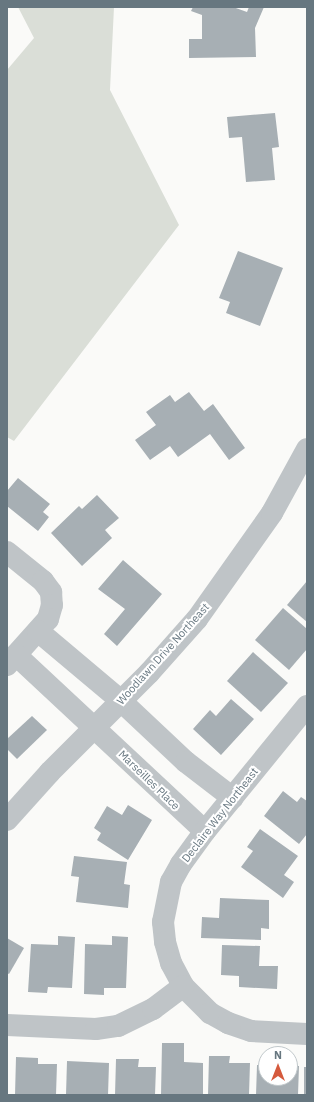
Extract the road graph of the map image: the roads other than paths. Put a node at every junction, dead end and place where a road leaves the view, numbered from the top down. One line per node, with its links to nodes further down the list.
1 (307, 449): 5 (street, Woodlawn Drive Northeast)
2 (7, 552): 3 (street)
3 (38, 631): 4 (street); 5 (street)
4 (12, 660): 7 (street, Marseilles Place)
5 (121, 701): 7 (street, Woodlawn Drive Northeast); 8 (street)
6 (307, 706): 8 (street, Declaire Way Northeast)
7 (94, 728): 9 (street, Woodlawn Drive Northeast); 10 (street, Marseilles Place)
8 (232, 798): 10 (street, Declaire Way Northeast)
9 (7, 820)
10 (205, 831): 11 (street, Declaire Way Northeast)
11 (183, 986): 12 (street); 13 (street, Declaire Way Northeast)
12 (7, 1025)
13 (307, 1034)

